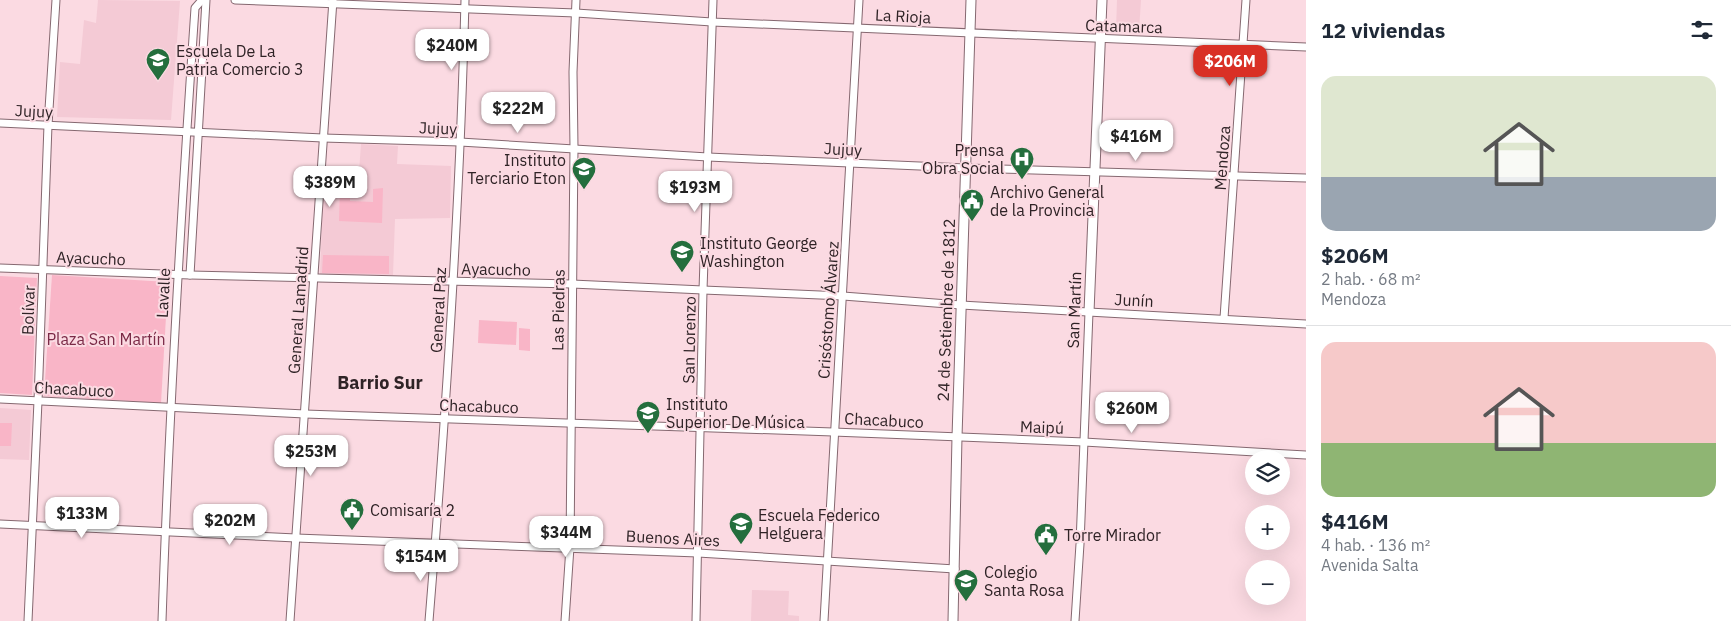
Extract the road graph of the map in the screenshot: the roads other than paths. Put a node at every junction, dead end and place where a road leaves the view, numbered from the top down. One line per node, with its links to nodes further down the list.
1 (56, 0): 22 (street, Bolívar)
2 (202, 0): 23 (street, Lavalle)
3 (206, 0): 24 (street, Lavalle)
4 (235, 0): 12 (street, La Rioja)
5 (465, 0): 13 (street, General Paz)
6 (576, 0): 14 (street, Las Piedras)
7 (713, 0): 15 (street, San Lorenzo)
8 (859, 0): 16 (street, Crisóstomo Álvarez)
9 (971, 0): 17 (main road, 24 de Setiembre de 1812)
10 (1102, 0): 18 (main road, San Martín)
11 (1246, 0): 19 (street, Mendoza)
12 (333, 2): 13 (street, La Rioja); 25 (street, General Lamadrid)
13 (465, 9): 14 (street, La Rioja); 26 (street, General Paz)
14 (576, 13): 15 (street, La Rioja); 27 (street, Las Piedras)
15 (712, 22): 16 (street, La Rioja); 28 (street, San Lorenzo)
16 (858, 27): 17 (street, La Rioja); 29 (street, Crisóstomo Álvarez)
17 (970, 33): 18 (street, Catamarca); 30 (main road, 24 de Setiembre de 1812)
18 (1100, 39): 19 (street, Catamarca); 31 (main road, San Martín)
19 (1243, 43): 20 (street, Catamarca); 32 (street, Mendoza)
20 (1306, 47)
21 (0, 123): 22 (street, Jujuy)
22 (48, 125): 23 (street, Jujuy); 35 (street, Bolívar)
23 (186, 132): 24 (street, Jujuy); 36 (street, Lavalle)
24 (199, 132): 25 (street, Jujuy); 37 (street, Lavalle)
25 (323, 138): 26 (street, Jujuy); 38 (street, General Lamadrid)
26 (460, 142): 27 (street, Jujuy); 39 (street, General Paz)
27 (574, 148): 28 (street, Jujuy); 40 (street, Las Piedras)
28 (708, 157): 29 (street, Jujuy); 41 (street, San Lorenzo)
29 (851, 163): 30 (street, Jujuy); 42 (street, Crisóstomo Álvarez)
30 (966, 168): 31 (street, Jujuy); 43 (main road, 24 de Setiembre de 1812)
31 (1096, 172): 32 (street, Jujuy); 44 (main road, San Martín)
32 (1235, 175): 33 (street, Jujuy); 45 (street, Mendoza)
33 (1306, 178)
34 (0, 268): 35 (street, Ayacucho)
35 (43, 270): 36 (street, Ayacucho); 48 (street, Bolívar)
36 (178, 274): 37 (street, Ayacucho); 49 (street, Lavalle)
37 (190, 275): 38 (street, Ayacucho)
38 (314, 278): 39 (street, Ayacucho); 50 (street, General Lamadrid)
39 (454, 282): 40 (street, Ayacucho); 51 (street, General Paz)
40 (572, 284): 41 (street, Ayacucho); 52 (street, Las Piedras)
41 (703, 290): 42 (street, Ayacucho); 53 (street, San Lorenzo)
42 (843, 296): 43 (street, Ayacucho); 54 (street, Crisóstomo Álvarez)
43 (961, 305): 44 (street, Junín); 55 (main road, 24 de Setiembre de 1812)
44 (1089, 312): 45 (street, Junín); 56 (street, San Martín)
45 (1224, 318): 46 (street, Junín)
46 (1306, 324)
47 (0, 399): 48 (street, Chacabuco)
48 (38, 401): 49 (street, Chacabuco); 59 (street, Bolívar)
49 (171, 407): 50 (street, Chacabuco); 60 (street, Lavalle)
50 (305, 414): 51 (street, Chacabuco); 61 (street, General Lamadrid)
51 (446, 418): 52 (street, Chacabuco); 62 (street, General Paz)
52 (571, 423): 53 (street, Chacabuco); 63 (street, Las Piedras)
53 (700, 426): 54 (street, Chacabuco); 64 (street, San Lorenzo)
54 (833, 432): 55 (street, Chacabuco); 65 (street, Crisóstomo Álvarez)
55 (957, 437): 56 (street, Maipú); 66 (main road, 24 de Setiembre de 1812)
56 (1084, 442): 57 (street, Maipú); 75 (street, San Martín)
57 (1306, 455)
58 (0, 524): 59 (street, Buenos Aires)
59 (32, 525): 60 (street, Buenos Aires); 67 (street, Bolívar)
60 (165, 532): 61 (street, Buenos Aires); 68 (street, Lavalle)
61 (296, 538): 62 (street, Buenos Aires); 69 (street, General Lamadrid)
62 (435, 544): 63 (street, Buenos Aires); 70 (street, General Paz)
63 (570, 547): 64 (street, Buenos Aires); 71 (street, Las Piedras)
64 (698, 553): 65 (street, Buenos Aires); 72 (street, San Lorenzo)
65 (827, 561): 66 (street, Buenos Aires); 73 (street, Crisóstomo Álvarez)
66 (955, 569): 74 (main road, 24 de Setiembre de 1812)
67 (28, 621)
68 (162, 621)
69 (290, 621)
70 (429, 621)
71 (565, 621)
72 (696, 621)
73 (824, 621)
74 (953, 621)
75 (1075, 621)

